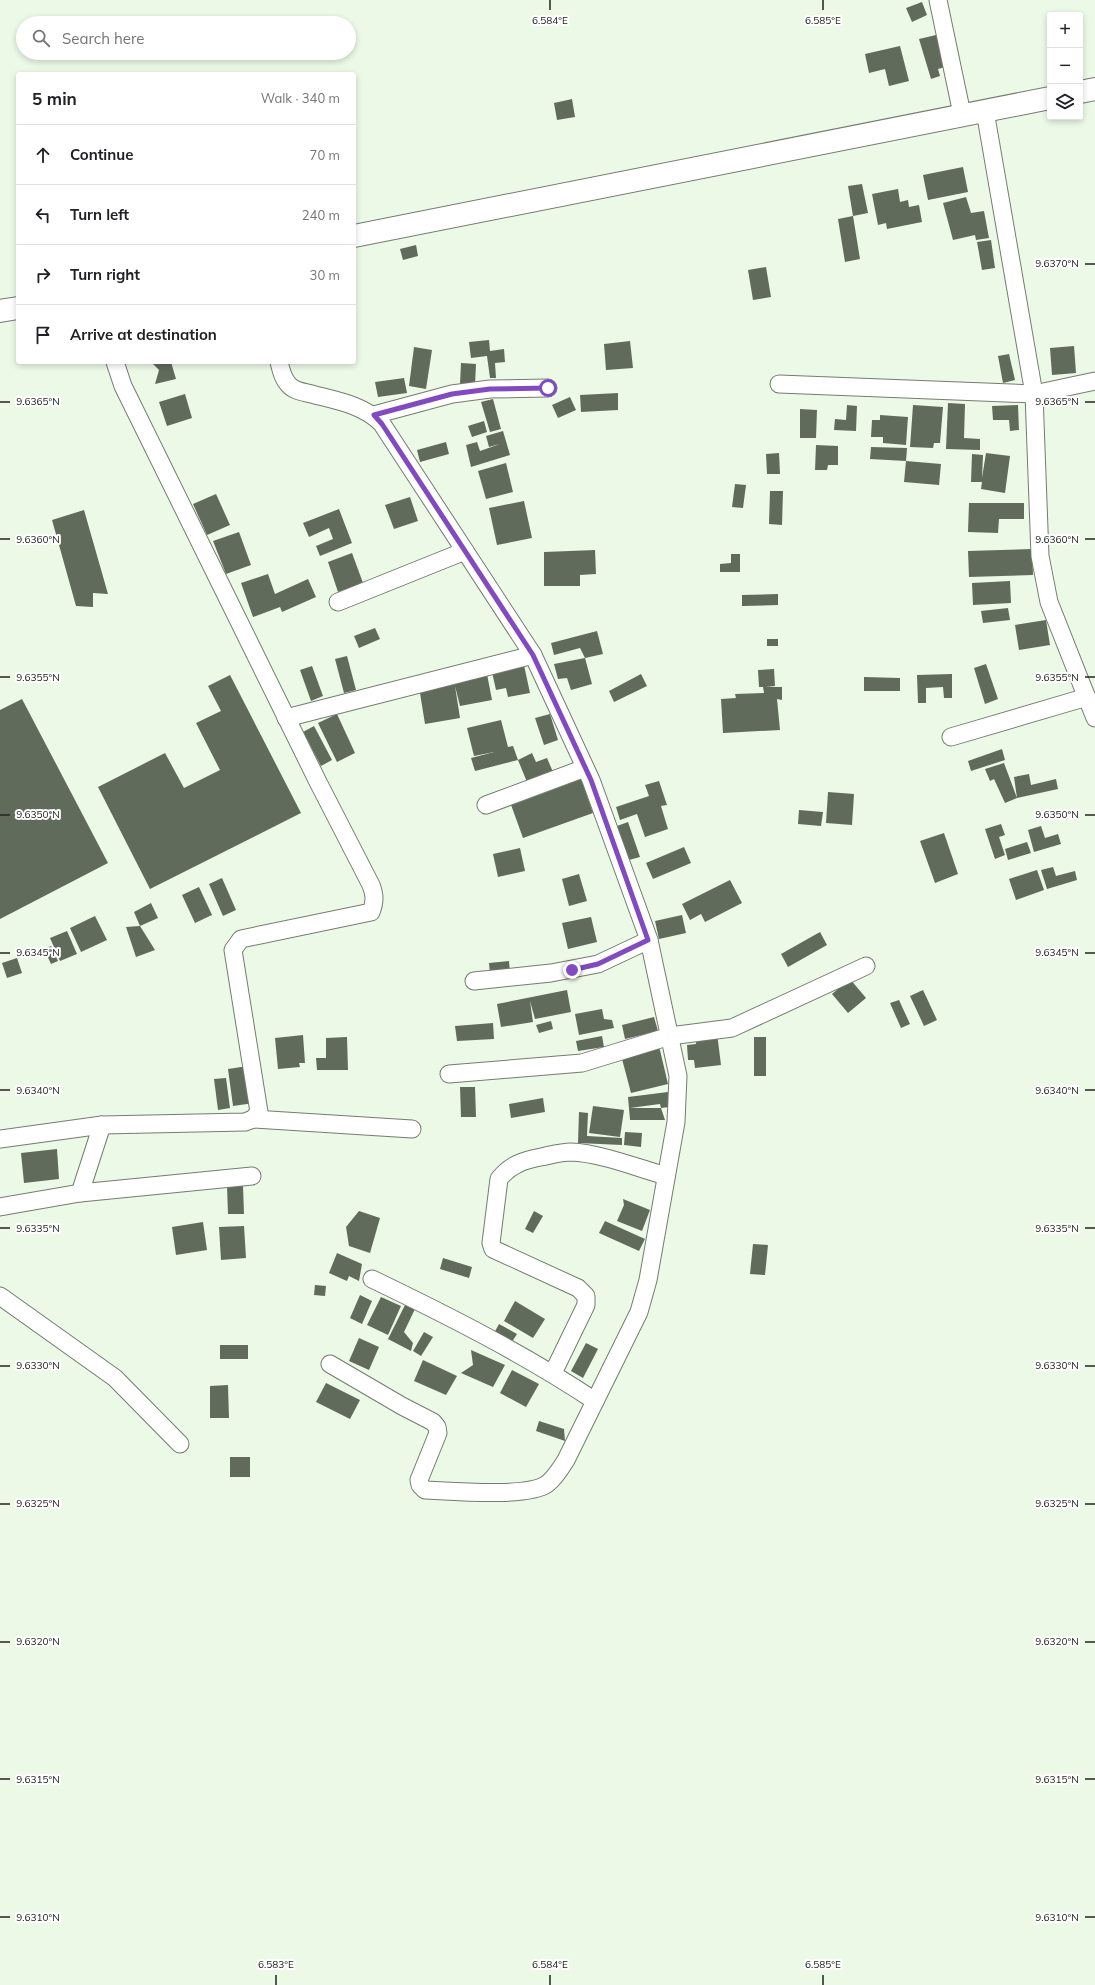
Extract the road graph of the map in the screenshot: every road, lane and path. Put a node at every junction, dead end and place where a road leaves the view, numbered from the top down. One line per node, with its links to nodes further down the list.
1 (938, 0): 6 (street)
2 (1095, 89): 3 (main road)
3 (1083, 91)
4 (1047, 99): 5 (main road)
5 (985, 111): 6 (main road); 15 (street)
6 (962, 114): 7 (main road)
7 (356, 236)
8 (16, 308): 9 (main road)
9 (0, 311)
10 (116, 364): 21 (street)
11 (279, 364): 16 (street)
12 (1095, 381): 15 (street)
13 (779, 384): 15 (street)
14 (548, 388): 16 (street)
15 (1034, 394): 20 (street)
16 (374, 415): 17 (street)
17 (464, 551): 18 (street); 19 (street)
18 (338, 602)
19 (533, 655): 21 (street); 24 (street)
20 (1087, 697): 22 (street); 23 (street)
21 (286, 718): 31 (street)
22 (1095, 718)
23 (951, 737)
24 (585, 768): 25 (street); 26 (street)
25 (486, 805)
26 (648, 940): 28 (street); 29 (street)
27 (866, 966): 29 (street)
28 (474, 981)
29 (670, 1036): 30 (street); 36 (street)
30 (449, 1074)
31 (253, 1119): 32 (street); 33 (street)
32 (102, 1125): 34 (street); 37 (street)
33 (412, 1129)
34 (0, 1139)
35 (252, 1176): 37 (street)
36 (666, 1176): 42 (street); 43 (street)
37 (80, 1193): 38 (street)
38 (0, 1207)
39 (372, 1279): 42 (street)
40 (0, 1296): 44 (street)
41 (330, 1364): 43 (street)
42 (553, 1373): 43 (street)
43 (595, 1401)
44 (180, 1444)

